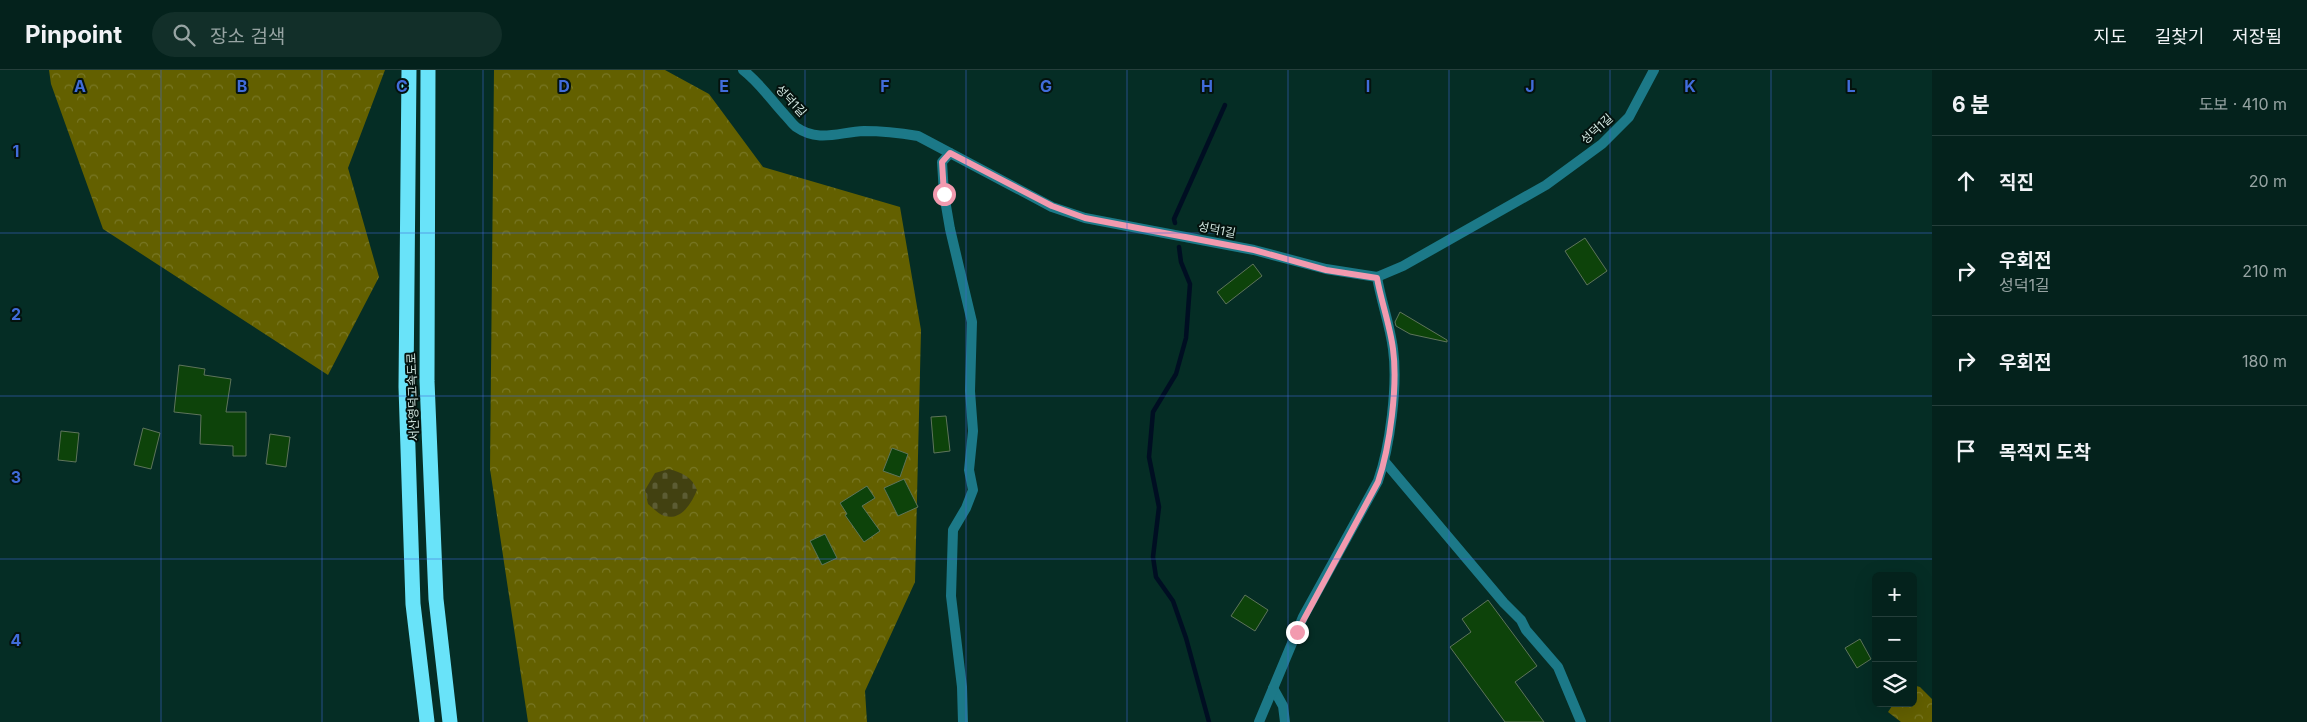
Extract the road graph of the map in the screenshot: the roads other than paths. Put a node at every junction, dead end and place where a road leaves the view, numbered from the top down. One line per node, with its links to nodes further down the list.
1 (409, 70): 9 (highway, 서산영덕고속도로)
2 (428, 70): 10 (highway, 서산영덕고속도로)
3 (743, 70): 5 (street, 성덕1길)
4 (1654, 70): 6 (street, 성덕1길)
5 (950, 153): 6 (street, 성덕1길); 11 (street)
6 (1377, 278): 7 (street)
7 (1385, 462): 8 (street); 14 (street)
8 (1273, 688): 12 (street); 13 (street)
9 (427, 722)
10 (450, 722)
11 (963, 722)
12 (1259, 722)
13 (1286, 722)
14 (1581, 722)

